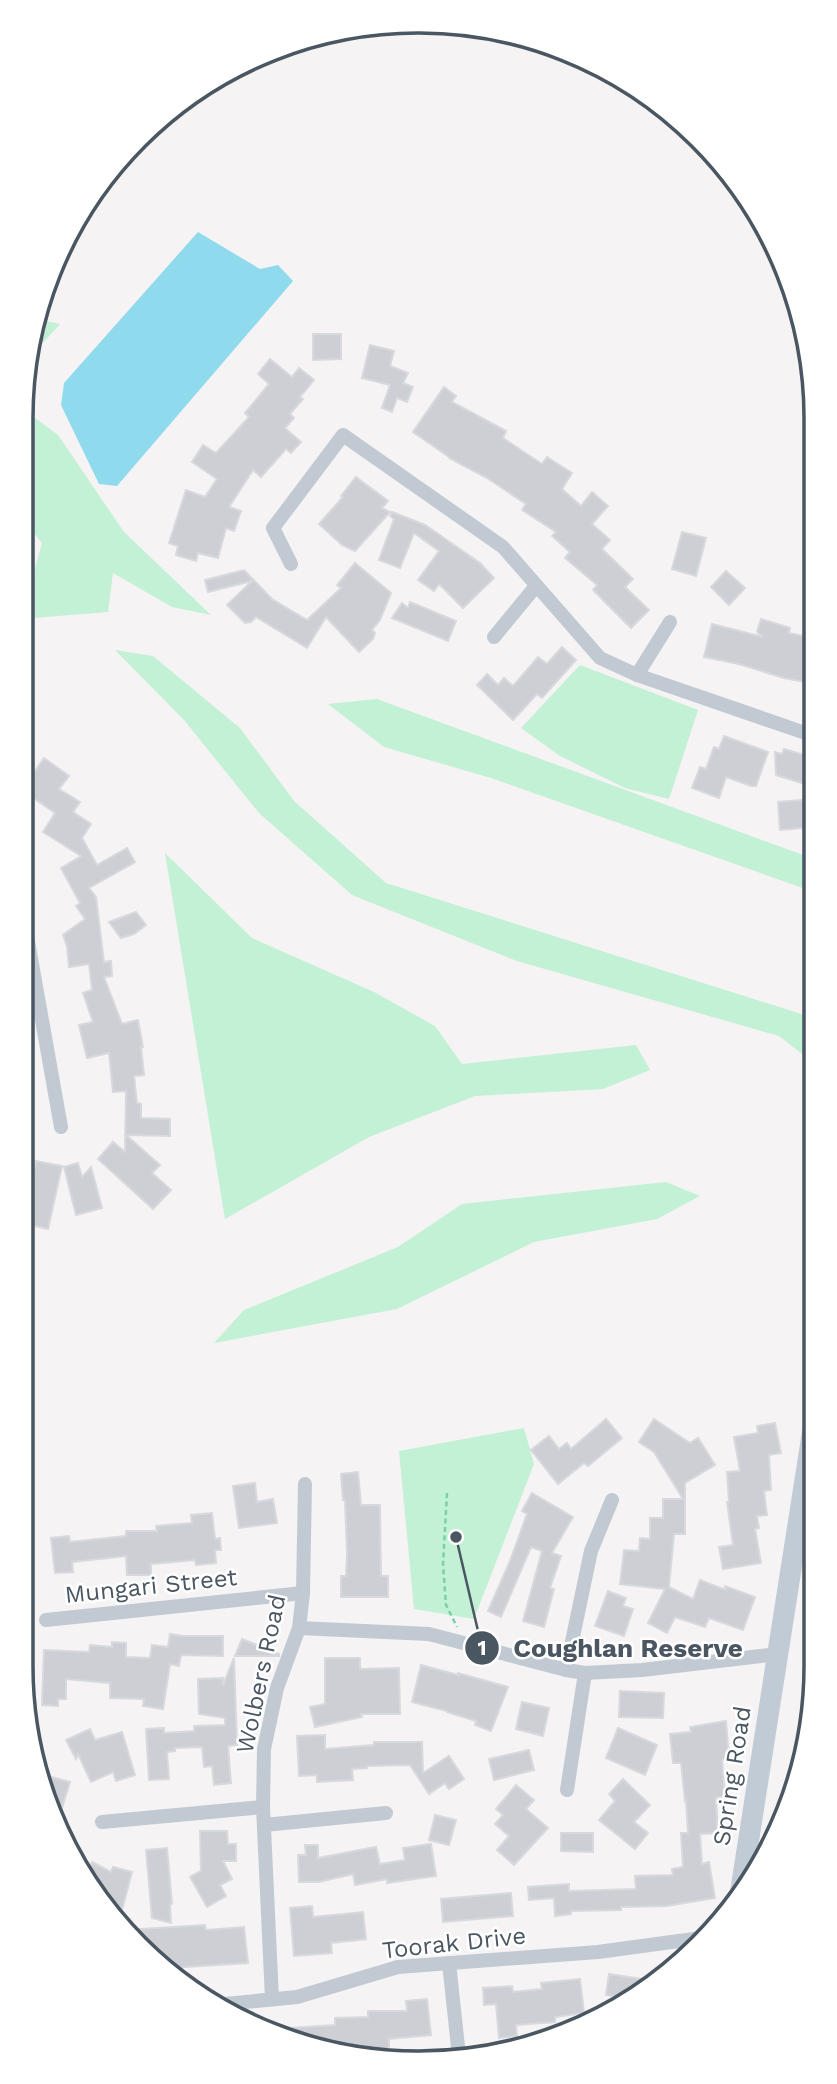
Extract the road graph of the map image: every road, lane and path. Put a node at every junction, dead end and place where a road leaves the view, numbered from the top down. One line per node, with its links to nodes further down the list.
1 (291, 564): 2 (street)
2 (536, 586): 4 (street); 5 (street)
3 (670, 622): 5 (street)
4 (494, 637)
5 (637, 674): 6 (street)
6 (804, 732)
7 (33, 970): 8 (street)
8 (61, 1127)
9 (305, 1484): 13 (street, Wolbers Road)
10 (804, 1487): 17 (main road, Spring Road)
11 (447, 1493): 16 (path)
12 (612, 1500): 18 (street)
13 (303, 1593): 14 (street, Mungari Street); 15 (street, Wolbers Road)
14 (46, 1620)
15 (299, 1628): 16 (street); 21 (street, Wolbers Road)
16 (465, 1643): 18 (street)
17 (778, 1654): 19 (street); 25 (main road, Spring Road)
18 (566, 1670): 19 (street)
19 (585, 1673): 20 (street)
20 (567, 1790)
21 (263, 1807): 23 (street); 24 (street, Wolbers Road)
22 (386, 1813): 24 (street)
23 (102, 1822)
24 (264, 1825): 28 (street, Wolbers Road)
25 (744, 1872)
26 (689, 1940): 27 (street, Toorak Drive)
27 (449, 1963): 28 (street, Toorak Drive); 30 (street)
28 (272, 1999): 29 (street, Toorak Drive)
29 (233, 2003)
30 (458, 2048)

